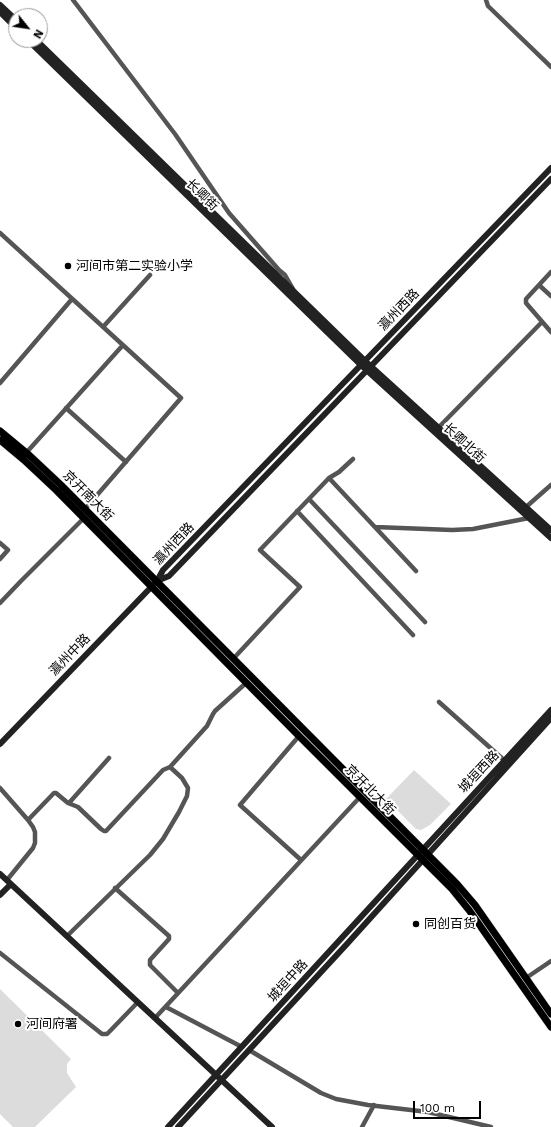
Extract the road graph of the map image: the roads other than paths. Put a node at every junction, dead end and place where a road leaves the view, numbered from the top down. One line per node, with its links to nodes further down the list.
1 (73, 0): 16 (street)
2 (486, 0): 9 (street)
3 (0, 5): 5 (main road)
4 (0, 12): 6 (main road)
5 (8, 12)
6 (8, 20)
7 (36, 48): 23 (main road, 长卿街)
8 (44, 48): 16 (main road, 长卿街)
9 (551, 67)
10 (551, 168): 23 (main road, 瀛州西路)
11 (551, 179): 24 (main road, 瀛州西路)
12 (0, 234): 18 (street)
13 (551, 272): 15 (street)
14 (150, 275): 20 (street)
15 (539, 285): 17 (street); 19 (street)
16 (296, 294): 23 (main road, 长卿街)
17 (551, 296)
18 (72, 299): 20 (street); 25 (street)
19 (542, 322): 21 (street); 27 (street)
20 (103, 327): 22 (street)
21 (551, 332)
22 (123, 345): 26 (street); 32 (street)
23 (363, 363): 24 (main road, 长卿北街); 47 (main road, 瀛州西路)
24 (369, 368): 27 (main road, 长卿北街); 40 (main road, 长卿北街); 47 (main road, 瀛州西路)
25 (0, 383)
26 (66, 408): 30 (street); 32 (street)
27 (438, 428): 36 (main road, 长卿北街)
28 (0, 431): 30 (main road, 京开南大街)
29 (0, 440): 39 (main road, 京开南大街)
30 (26, 453): 37 (main road, 京开南大街)
31 (353, 459): 33 (street)
32 (126, 462): 37 (street)
33 (329, 478): 35 (street); 41 (street)
34 (551, 485): 36 (street)
35 (309, 499): 38 (street); 49 (street)
36 (526, 507): 42 (main road, 长卿北街)
37 (85, 509): 47 (main road, 京开南大街)
38 (298, 511): 50 (street); 51 (street)
39 (84, 518): 47 (main road, 京开南大街); 48 (street)
40 (530, 518): 41 (street); 43 (main road, 长卿北街)
41 (375, 526): 46 (street)
42 (551, 530)
43 (551, 538)
44 (0, 543): 45 (street)
45 (0, 559)
46 (416, 570)
47 (154, 584): 51 (main road, 京开北大街); 52 (main road, 京开北大街); 57 (main road, 瀛州中路)
48 (0, 603)
49 (425, 622)
50 (413, 635)
51 (233, 658): 65 (main road, 京开北大街)
52 (246, 682): 56 (main road, 京开北大街); 60 (street)
53 (439, 702): 59 (street)
54 (551, 710): 59 (main road, 城垣西路)
55 (551, 718): 65 (main road, 城垣西路)
56 (299, 736): 62 (main road, 京开北大街); 66 (street)
57 (0, 744)
58 (109, 758): 63 (street)
59 (505, 761): 65 (main road, 城垣西路)
60 (170, 766): 63 (street); 69 (street)
61 (0, 788): 64 (street)
62 (360, 797): 65 (main road, 京开北大街); 66 (street)
63 (69, 803): 64 (street)
64 (28, 820): 68 (street)
65 (423, 854): 74 (main road, 京开北大街); 80 (main road, 京开北大街); 81 (main road, 城垣中路); 82 (main road, 城垣中路)
66 (301, 860): 75 (street)
67 (0, 874): 68 (main road)
68 (9, 882): 70 (main road); 71 (main road)
69 (115, 888): 71 (street); 75 (street)
70 (0, 896)
71 (67, 936): 76 (main road)
72 (0, 952): 76 (street)
73 (551, 961): 74 (street)
74 (526, 978): 78 (main road, 京开北大街)
75 (178, 993): 79 (street)
76 (138, 1002): 79 (main road)
77 (166, 1007): 81 (street)
78 (551, 1014)
79 (155, 1018): 83 (main road)
80 (551, 1027)
81 (242, 1047): 83 (main road, 城垣中路)
82 (249, 1050): 84 (main road, 城垣中路); 85 (street)
83 (216, 1075): 84 (main road); 86 (main road, 城垣中路)
84 (221, 1080): 87 (main road, 城垣中路); 88 (main road)
85 (374, 1105): 89 (street); 90 (street)
86 (168, 1127)
87 (178, 1127)
88 (272, 1127)
89 (362, 1127)
90 (491, 1127)

